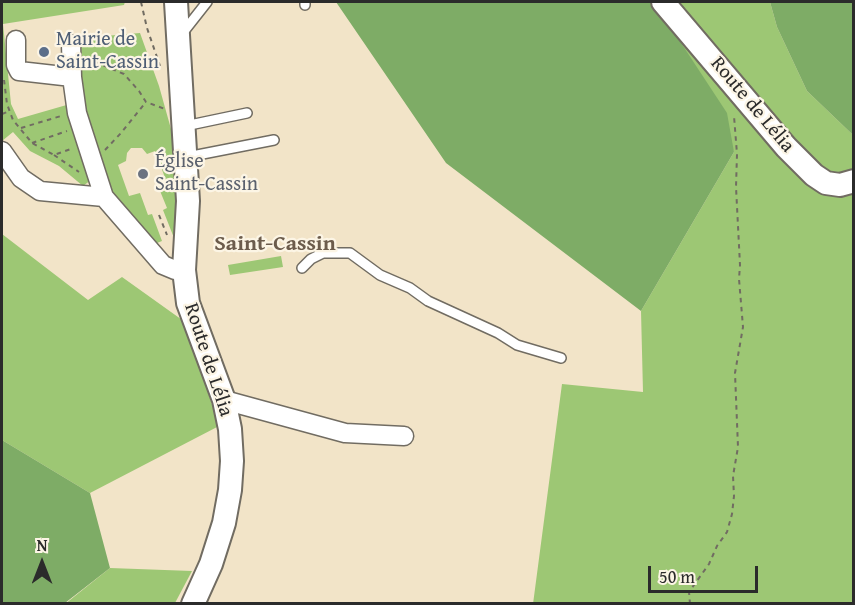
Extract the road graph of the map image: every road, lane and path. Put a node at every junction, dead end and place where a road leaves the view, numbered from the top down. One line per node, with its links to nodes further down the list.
1 (141, 2): 8 (path)
2 (176, 2): 5 (street, Route de Lélia)
3 (207, 2): 5 (lane)
4 (663, 2): 12 (street, Route de Lélia)
5 (178, 39): 20 (street, Route de Lélia)
6 (16, 40): 10 (street)
7 (71, 51): 10 (street); 15 (path)
8 (163, 74)
9 (3, 76): 11 (path)
10 (72, 77): 26 (street)
11 (3, 88): 13 (path)
12 (742, 93): 30 (street, Route de Lélia); 38 (path)
13 (7, 100): 14 (path); 16 (path)
14 (2, 102)
15 (146, 102): 20 (path); 26 (path)
16 (10, 111): 17 (path); 22 (path)
17 (2, 114)
18 (247, 114): 20 (lane)
19 (64, 115): 22 (path)
20 (180, 121): 28 (street, Route de Lélia)
21 (67, 123): 24 (path)
22 (21, 128): 24 (path)
23 (274, 140): 28 (lane)
24 (32, 143): 27 (path)
25 (2, 151): 31 (street)
26 (83, 152): 27 (path); 31 (street)
27 (54, 155): 29 (path)
28 (184, 157): 33 (street, Route de Lélia)
29 (86, 178)
30 (854, 181)
31 (104, 197): 33 (street)
32 (302, 268): 34 (lane)
33 (184, 270): 35 (street, Route de Lélia)
34 (561, 358)
35 (224, 400): 36 (street); 37 (street, Route de Lélia)
36 (404, 436)
37 (193, 603)
38 (690, 603)

